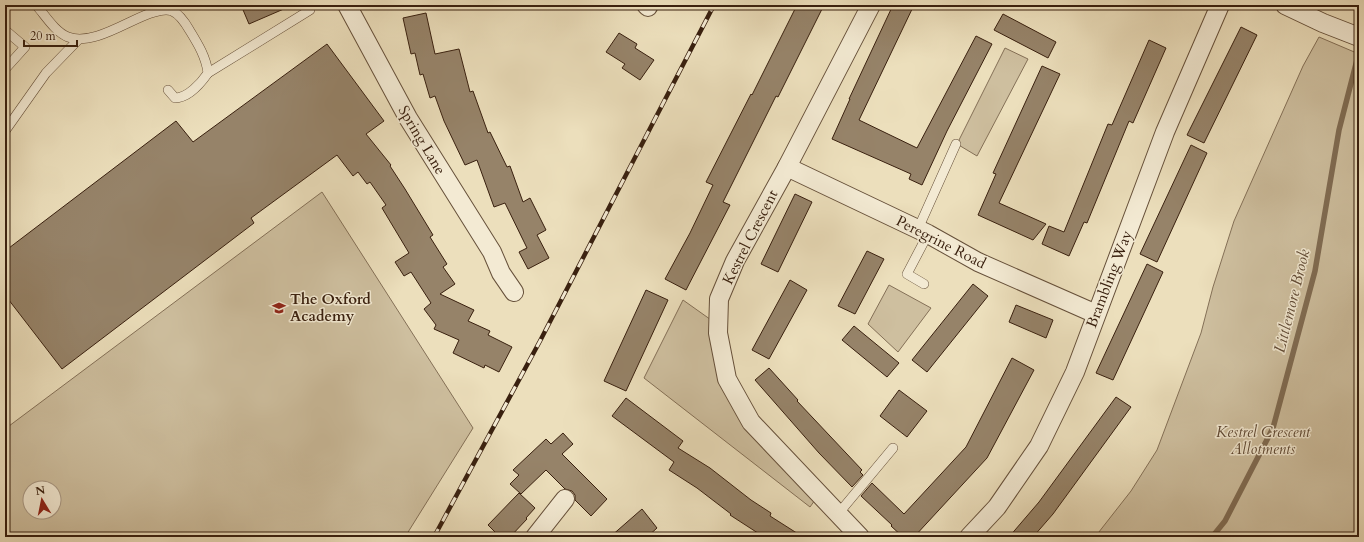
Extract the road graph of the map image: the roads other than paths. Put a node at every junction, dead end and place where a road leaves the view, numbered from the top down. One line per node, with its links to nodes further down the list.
1 (36, 5): 10 (lane)
2 (347, 5): 19 (street, Spring Lane)
3 (871, 5): 16 (street, Kestrel Crescent)
4 (1220, 5): 20 (street, Brambling Way)
5 (1285, 5): 9 (street)
6 (167, 7): 10 (lane); 12 (lane)
7 (310, 10): 12 (lane)
8 (5, 30): 11 (lane)
9 (1359, 37)
10 (78, 40): 14 (lane)
11 (7, 68)
12 (208, 73): 13 (lane)
13 (168, 90)
14 (5, 130)
15 (956, 144): 17 (lane)
16 (787, 167): 17 (street, Peregrine Road); 23 (street, Kestrel Crescent)
17 (923, 232): 18 (lane); 20 (street, Peregrine Road)
18 (924, 284)
19 (514, 292)
20 (1096, 314): 26 (street, Brambling Way)
21 (893, 448): 23 (lane)
22 (565, 498): 24 (street)
23 (838, 514): 25 (street, Kestrel Crescent)
24 (535, 537)
25 (860, 537)
26 (969, 537)

